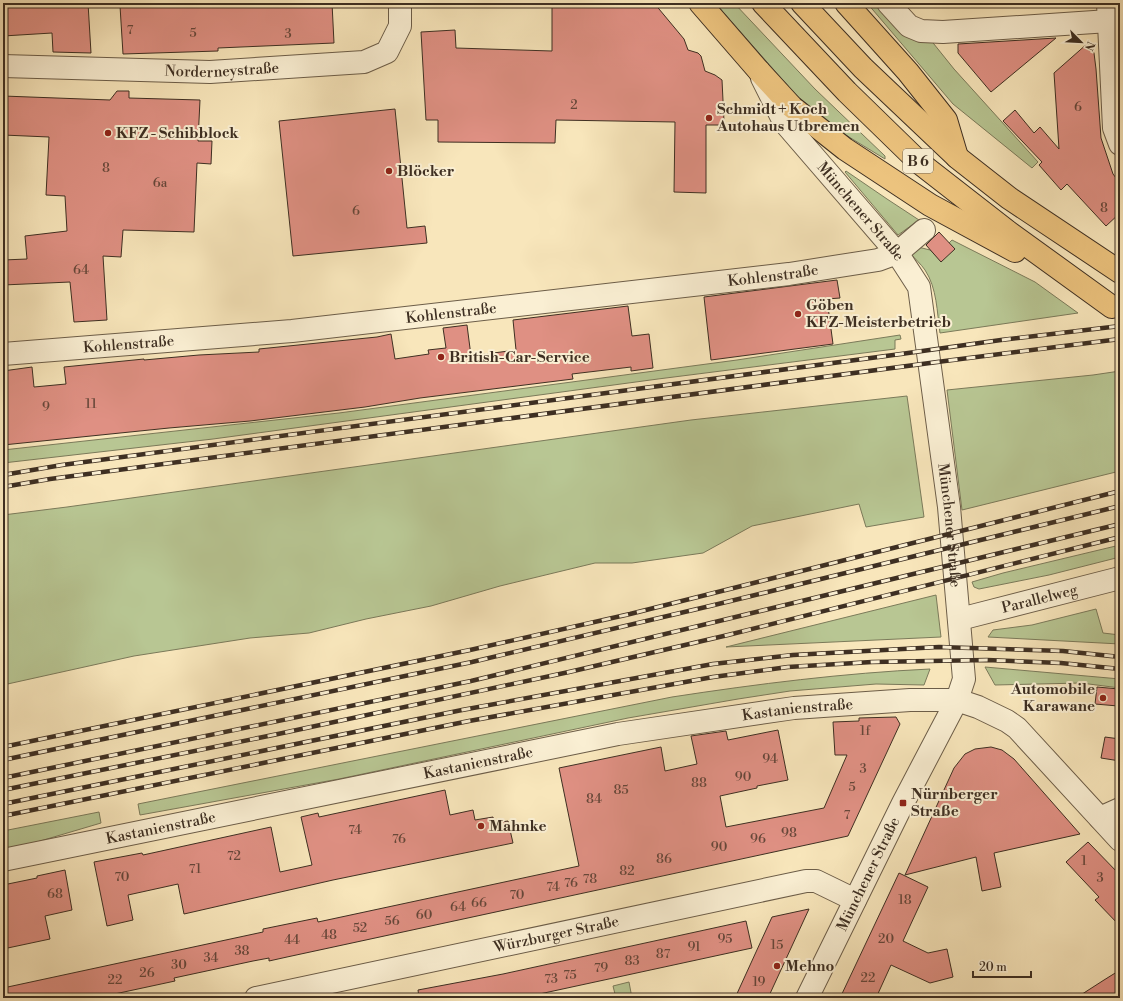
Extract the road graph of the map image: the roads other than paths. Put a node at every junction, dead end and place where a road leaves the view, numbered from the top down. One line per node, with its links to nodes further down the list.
1 (400, 3): 8 (street, Norderneystraße)
2 (700, 3): 9 (main road)
3 (763, 3): 15 (main road, B 6)
4 (802, 3): 11 (main road, B 6)
5 (846, 3): 11 (main road, B 6)
6 (888, 3): 7 (street)
7 (1108, 12): 10 (street)
8 (3, 66)
9 (759, 71): 13 (street, Münchener Straße); 15 (main road, B 6)
10 (1120, 144)
11 (958, 158): 14 (main road, B 6)
12 (924, 230): 13 (street)
13 (897, 253): 17 (street, Kohlenstraße); 19 (street, Münchener Straße)
14 (1120, 272)
15 (1093, 294): 16 (main road, B 6)
16 (1112, 307)
17 (3, 354)
18 (1120, 578): 19 (street, Parallelweg)
19 (960, 618): 20 (street, Münchener Straße)
20 (958, 700): 22 (street); 24 (street, Kastanienstraße); 25 (street, Münchener Straße)
21 (1120, 810): 22 (street)
22 (1100, 818): 23 (street)
23 (1120, 840)
24 (3, 860)
25 (854, 900): 26 (street, Würzburger Straße); 27 (street, Münchener Straße)
26 (256, 998)
27 (808, 998)

